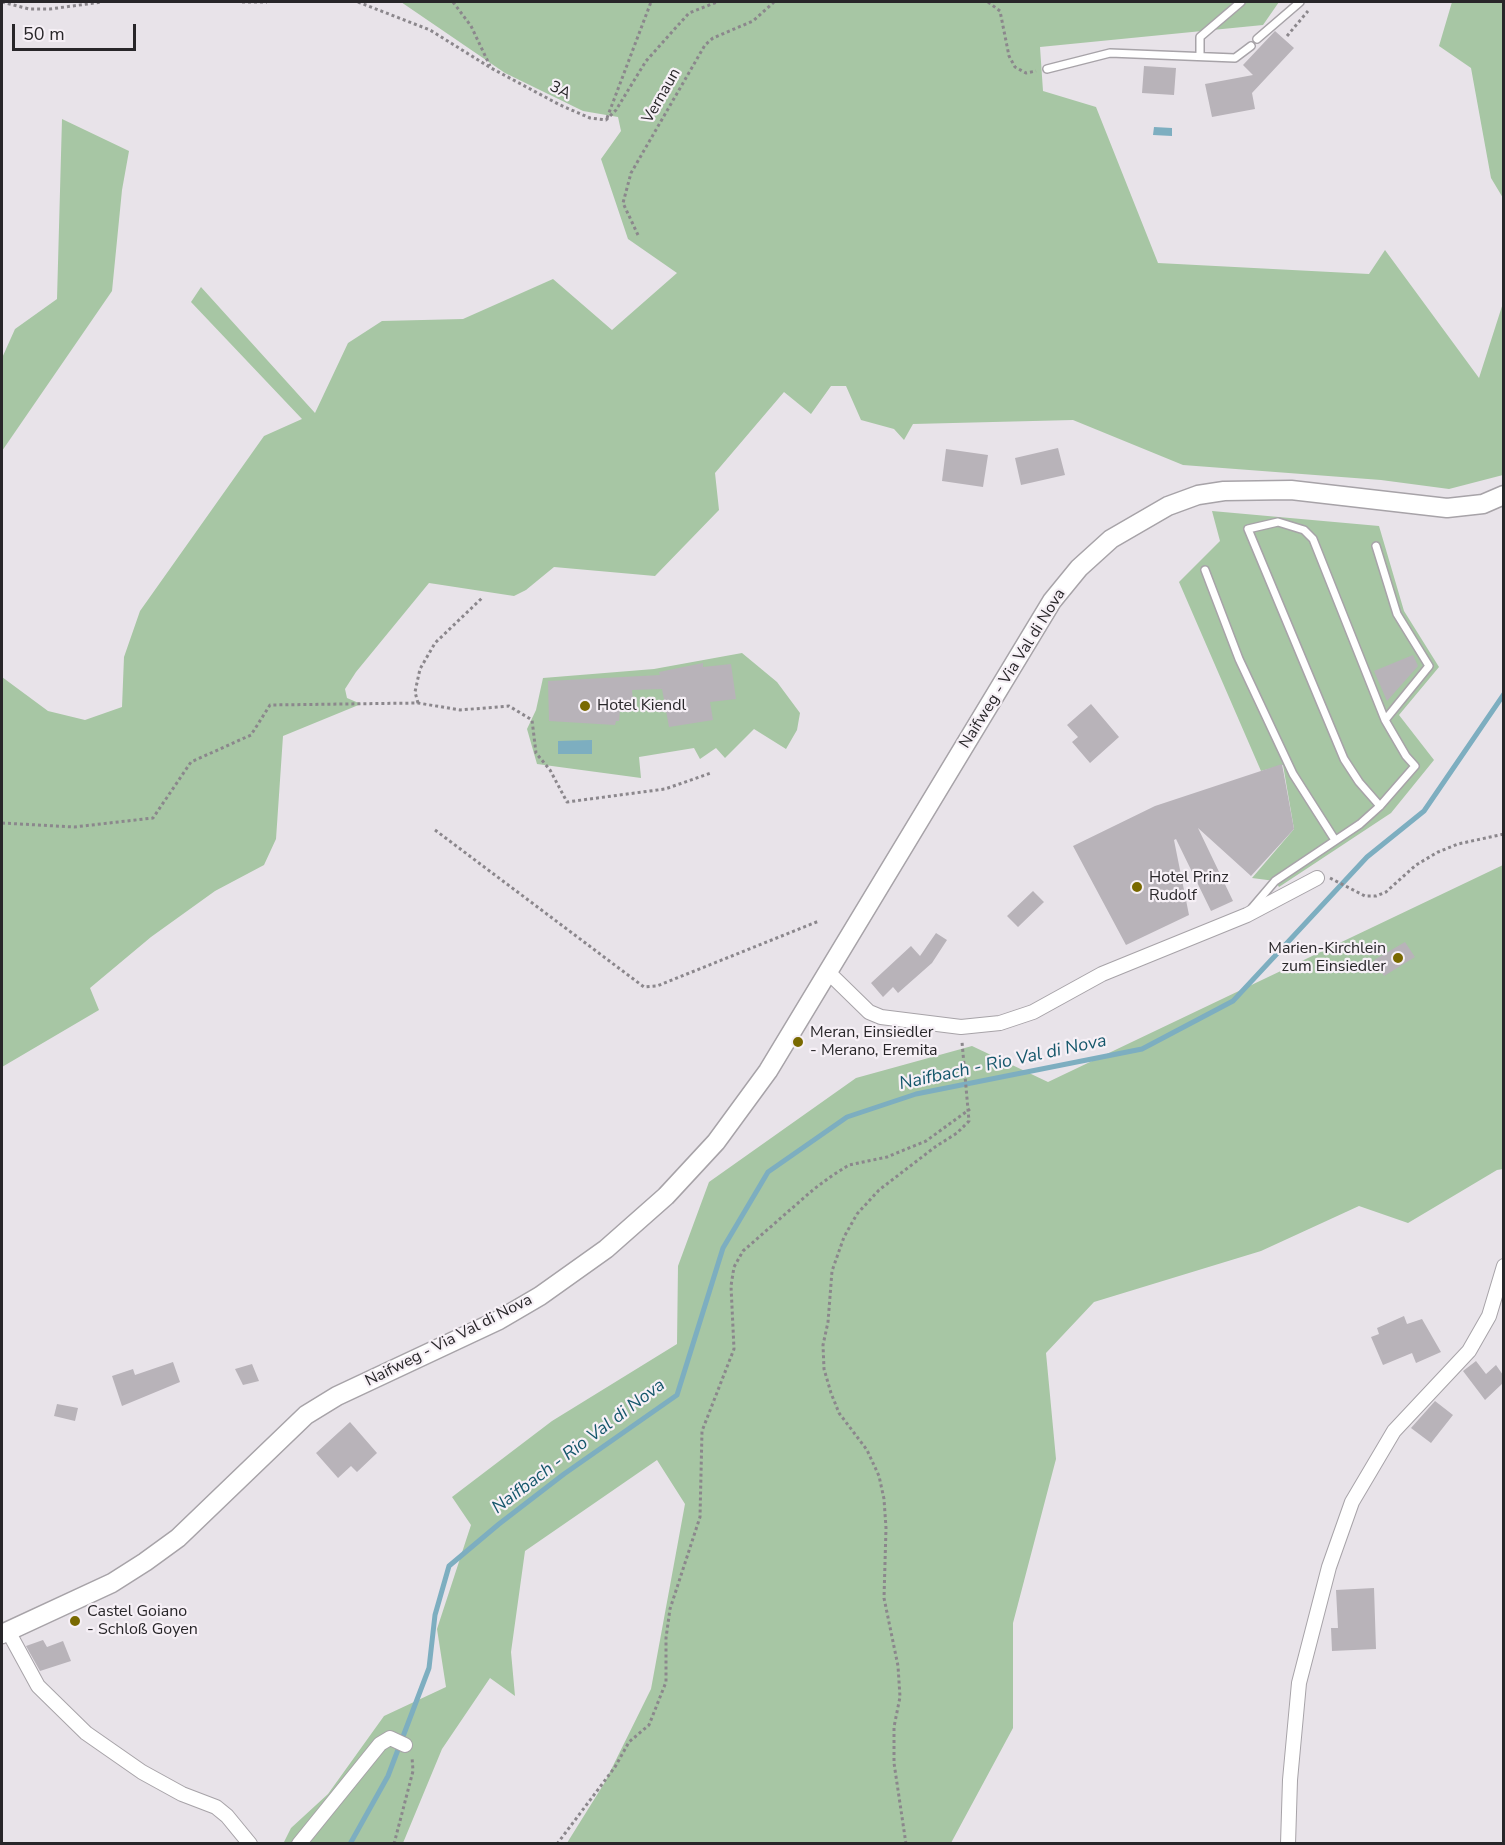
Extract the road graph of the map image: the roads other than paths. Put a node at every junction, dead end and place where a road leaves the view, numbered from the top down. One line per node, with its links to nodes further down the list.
1 (1241, 2): 5 (lane)
2 (1300, 2): 3 (lane)
3 (1257, 39)
4 (1251, 46): 5 (lane)
5 (1200, 56): 6 (lane)
6 (1047, 69)
7 (1503, 495): 15 (main road, Naifweg - Via Val di Nova)
8 (1376, 546): 10 (lane)
9 (1205, 570): 12 (lane)
10 (1385, 720): 11 (lane); 11 (lane)
11 (1380, 806): 12 (lane)
12 (1335, 840): 14 (lane)
13 (1317, 878): 14 (street)
14 (1246, 915): 15 (street)
15 (828, 972): 17 (main road, Naifweg - Via Val di Nova)
16 (1503, 1266): 21 (street)
17 (5, 1633): 19 (street)
18 (399, 1742): 20 (street)
19 (250, 1844)
20 (299, 1844)
21 (1288, 1844)

